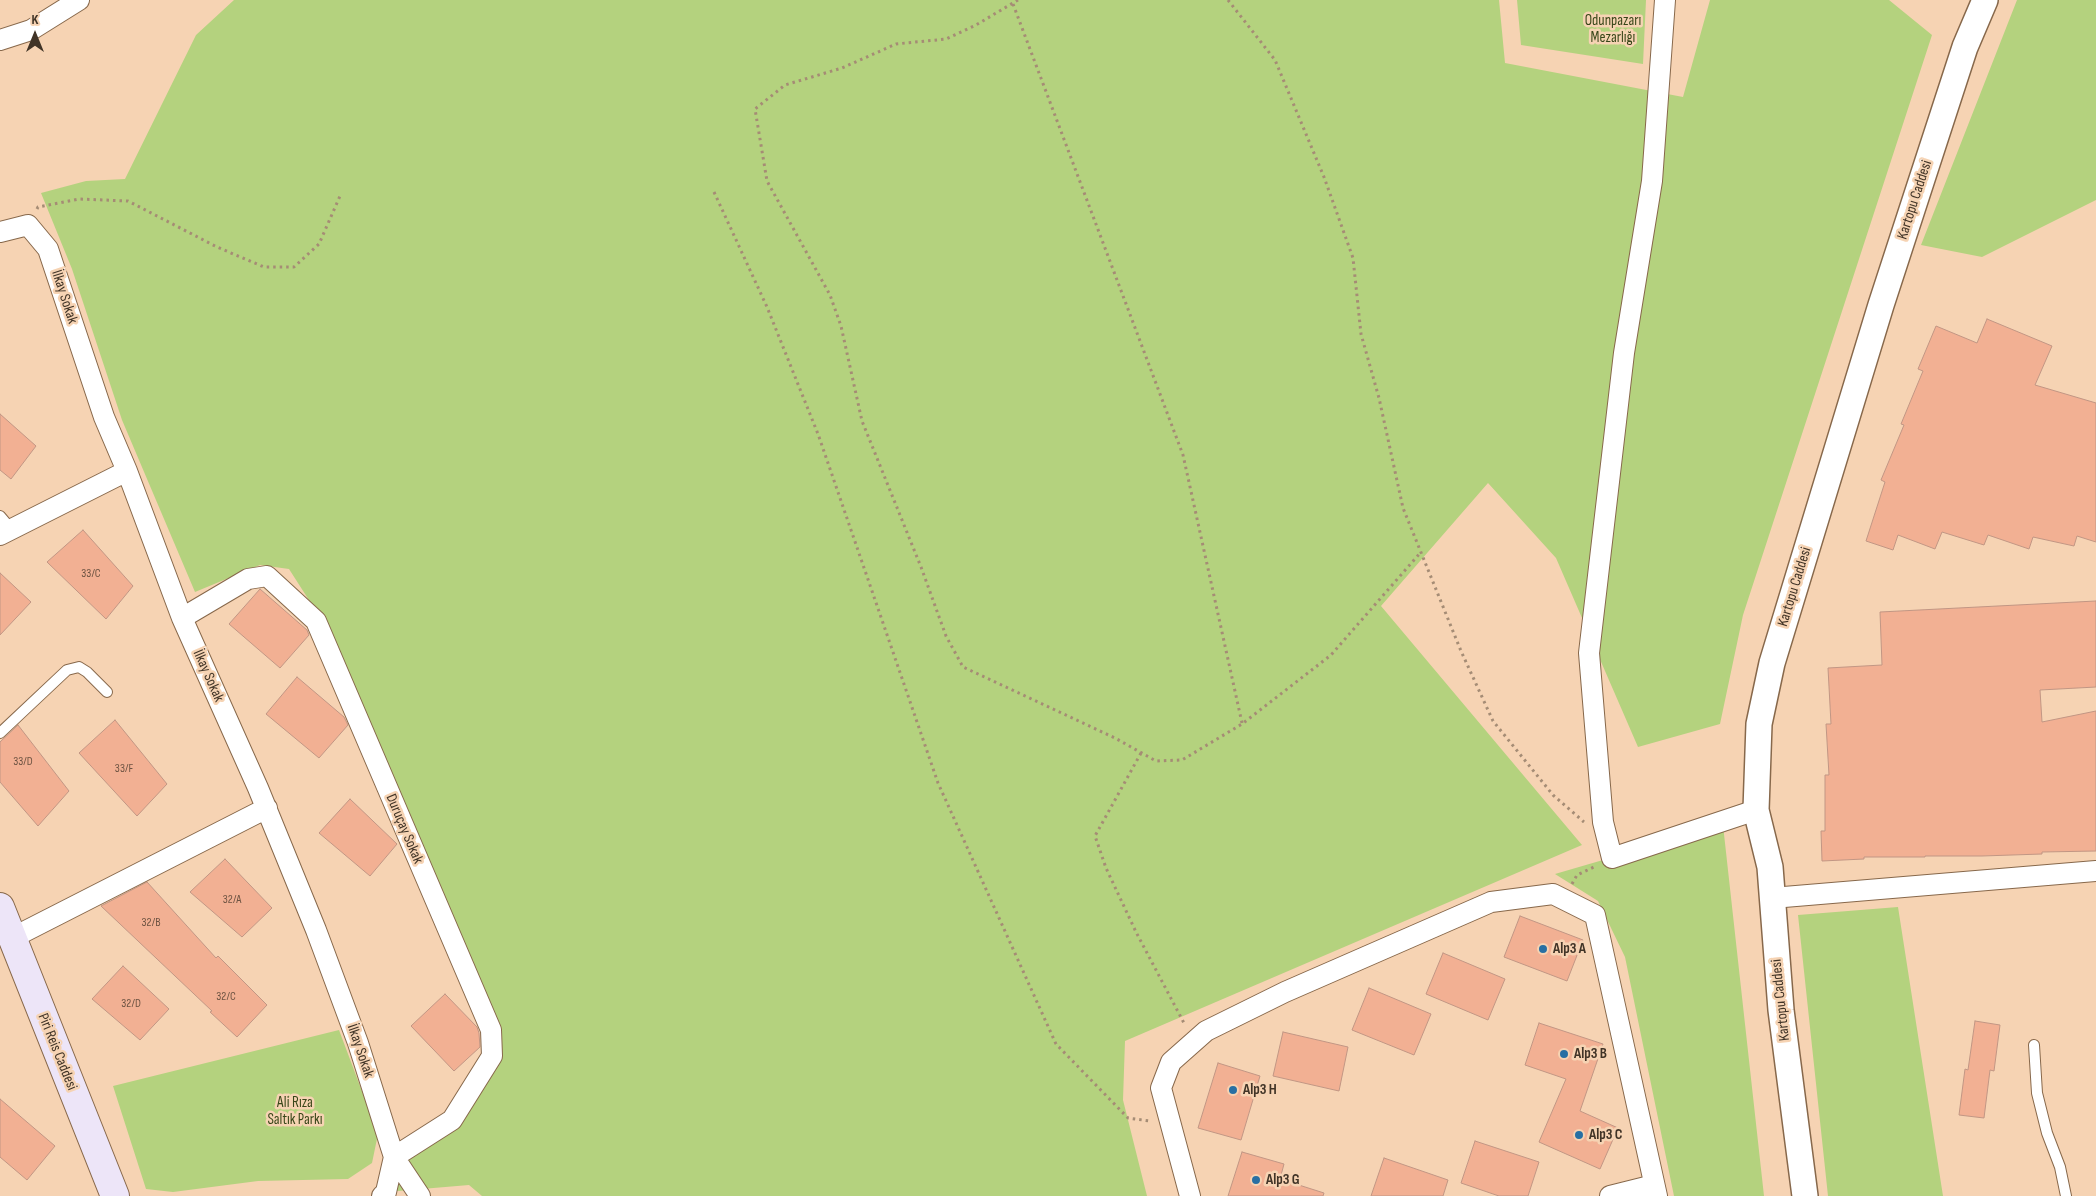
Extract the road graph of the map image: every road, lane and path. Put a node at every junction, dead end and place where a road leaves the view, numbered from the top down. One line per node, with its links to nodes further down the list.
1 (79, 0): 7 (street)
2 (1018, 0): 6 (path)
3 (1228, 0): 14 (path)
4 (1665, 0): 22 (street)
5 (1985, 0): 21 (street, Kartopu Caddesi)
6 (1013, 4): 17 (path); 19 (path)
7 (0, 40)
8 (714, 192): 31 (path)
9 (340, 196): 10 (path)
10 (28, 224): 11 (street); 12 (street, İlkay Sokak)
11 (0, 232)
12 (127, 471): 13 (street); 15 (street, İlkay Sokak)
13 (4, 527)
14 (1421, 552): 17 (path); 22 (path)
15 (182, 618): 20 (street, İlkay Sokak); 32 (street, Duruçay Sokak)
16 (107, 692): 18 (lane)
17 (1242, 724): 19 (path)
18 (0, 733)
19 (1142, 754): 29 (path)
20 (266, 808): 28 (street); 32 (street, İlkay Sokak)
21 (1756, 810): 23 (street); 26 (street, Kartopu Caddesi)
22 (1607, 837): 23 (street)
23 (1612, 858): 25 (path)
24 (2096, 871): 26 (street)
25 (1571, 888)
26 (1772, 898): 39 (street, Kartopu Caddesi)
27 (0, 907): 28 (main road, Piri Reis Caddesi)
28 (12, 938): 34 (main road, Piri Reis Caddesi)
29 (1193, 1042): 31 (street); 33 (street)
30 (2034, 1045): 40 (lane)
31 (1170, 1124): 37 (street)
32 (394, 1157): 35 (street); 36 (street, İlkay Sokak)
33 (1656, 1191): 38 (street)
34 (115, 1196)
35 (382, 1196)
36 (420, 1196)
37 (1190, 1196)
38 (1610, 1196)
39 (1805, 1196)
40 (2066, 1196)

